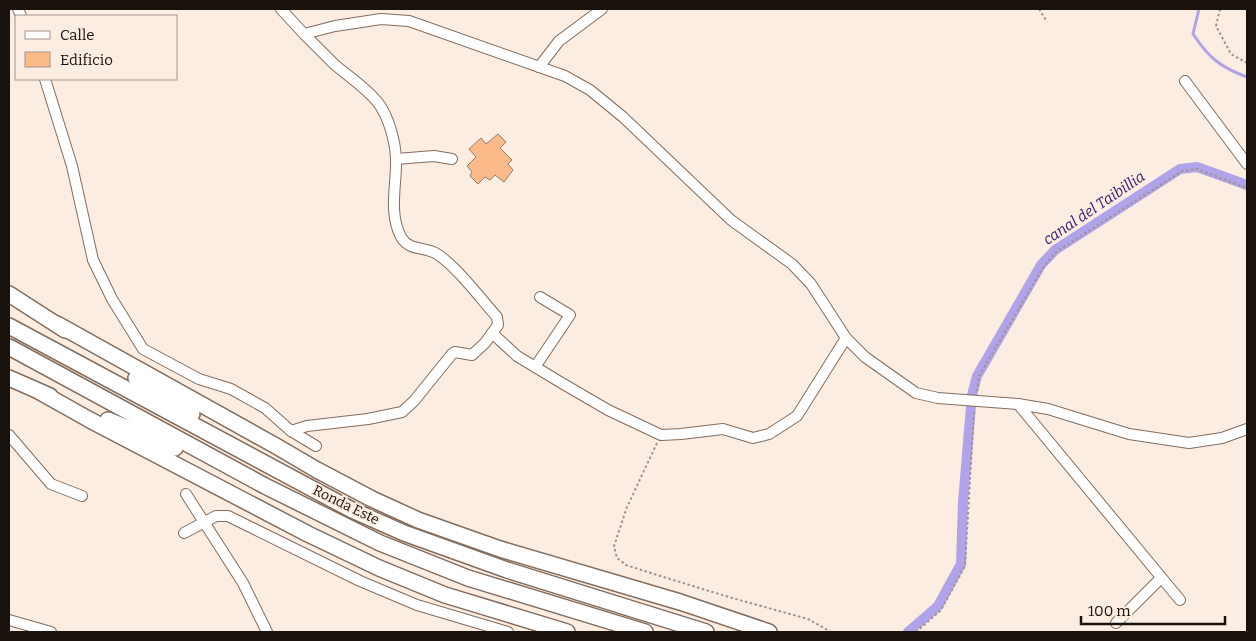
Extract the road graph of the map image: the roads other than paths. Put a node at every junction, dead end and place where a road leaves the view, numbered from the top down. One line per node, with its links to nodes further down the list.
1 (281, 9): 3 (street)
2 (602, 9): 4 (street)
3 (304, 34): 4 (street); 7 (street)
4 (539, 67): 15 (street)
5 (45, 80): 22 (street)
6 (1185, 81): 9 (street)
7 (396, 159): 8 (street); 14 (street)
8 (452, 159)
9 (1247, 164)
10 (9, 294): 12 (highway)
11 (540, 297): 17 (street)
12 (57, 324): 25 (highway); 41 (highway)
13 (9, 326): 25 (highway, Ronda Este)
14 (492, 333): 17 (street); 22 (street)
15 (846, 338): 17 (street); 20 (street)
16 (9, 347): 30 (highway, Ronda Este)
17 (535, 367)
18 (9, 378): 19 (highway)
19 (40, 392): 30 (highway); 38 (highway)
20 (1018, 404): 21 (street); 31 (street)
21 (1247, 429)
22 (291, 431): 24 (street)
23 (9, 435): 27 (street)
24 (316, 446)
25 (275, 468): 40 (highway, Ronda Este)
26 (186, 494): 28 (street)
27 (82, 496)
28 (203, 523): 29 (street); 36 (street); 37 (street)
29 (184, 533)
30 (380, 543): 39 (highway, Ronda Este)
31 (1161, 578): 32 (street); 34 (street)
32 (1180, 600)
33 (9, 620): 35 (street)
34 (1116, 623)
35 (51, 632)
36 (267, 632)
37 (508, 632)
38 (567, 632)
39 (645, 632)
40 (706, 632)
41 (769, 632)

